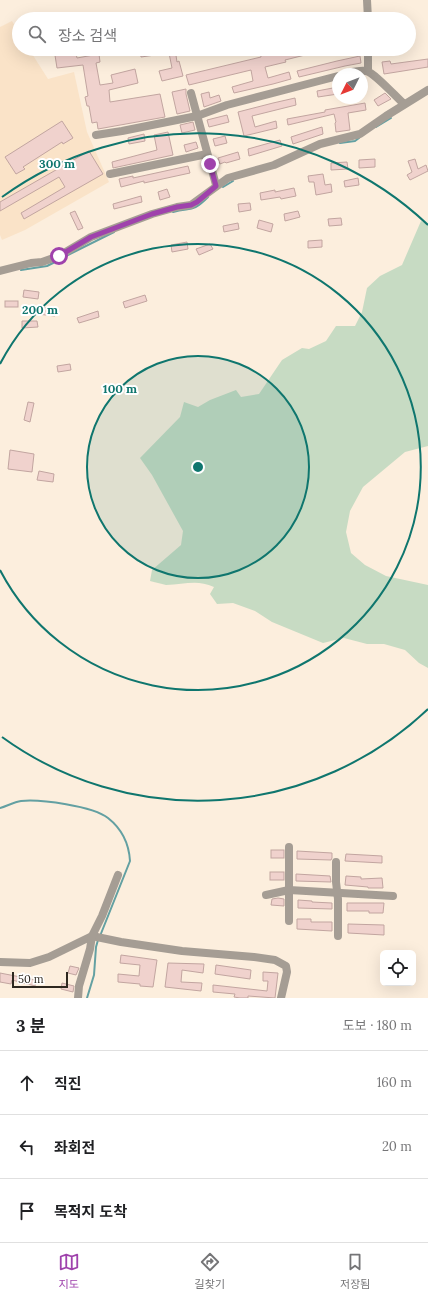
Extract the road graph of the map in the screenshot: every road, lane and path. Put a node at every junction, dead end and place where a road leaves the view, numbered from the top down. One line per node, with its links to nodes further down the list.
1 (367, 0): 2 (street)
2 (368, 12)
3 (368, 56): 4 (street)
4 (368, 68)
5 (368, 71): 9 (street)
6 (332, 77): 10 (street)
7 (428, 90): 9 (street)
8 (191, 93): 10 (street)
9 (404, 104): 14 (street)
10 (197, 116): 11 (street); 12 (street)
11 (96, 135)
12 (207, 154): 13 (street); 14 (street)
13 (110, 174)
14 (216, 186): 15 (street)
15 (0, 271)
16 (289, 847): 19 (street)
17 (336, 862): 20 (street)
18 (118, 875): 24 (street)
19 (288, 890): 20 (street); 21 (street); 23 (street)
20 (337, 893): 22 (street); 25 (street)
21 (266, 895)
22 (394, 896)
23 (289, 921)
24 (92, 936): 26 (street); 27 (street); 28 (street)
25 (338, 936)
26 (0, 962)
27 (78, 998)
28 (282, 998)

